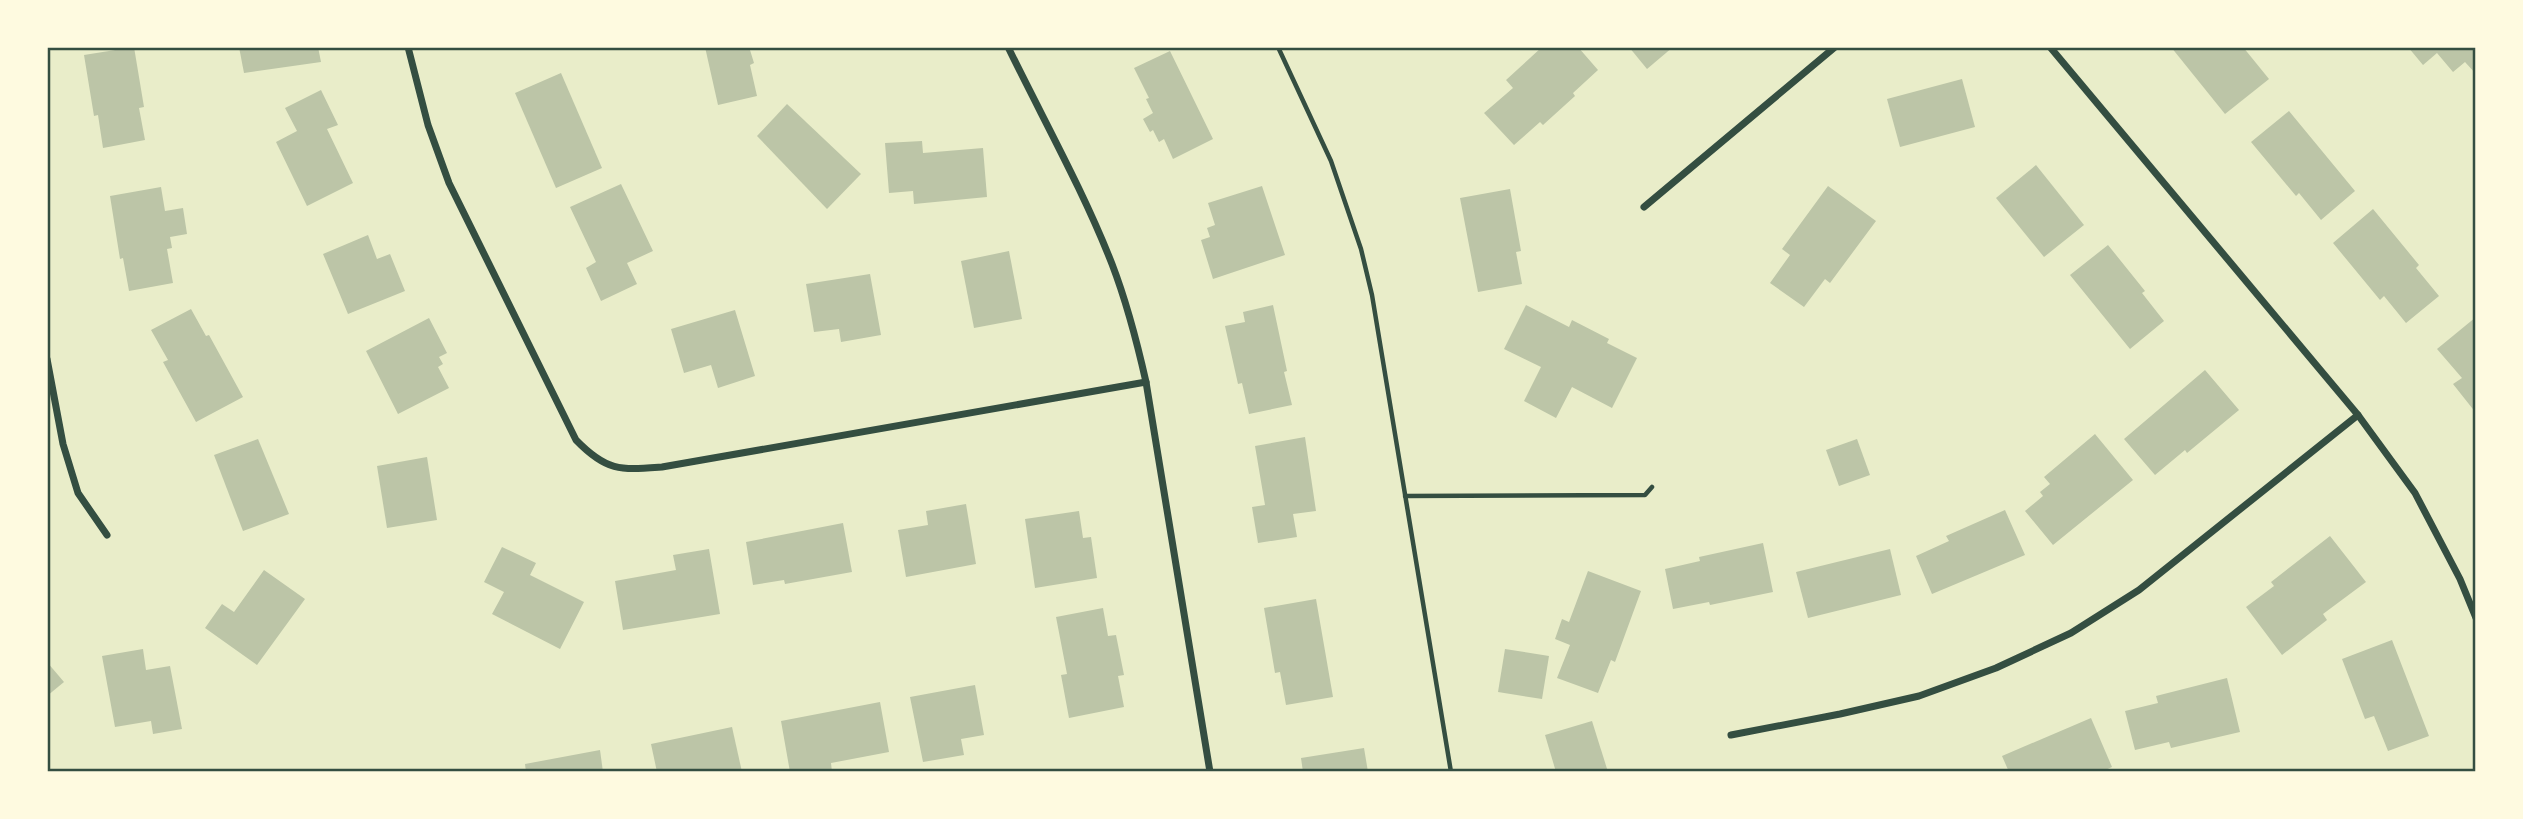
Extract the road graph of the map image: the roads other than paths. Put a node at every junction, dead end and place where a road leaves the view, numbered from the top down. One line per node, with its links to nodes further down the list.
1 (408, 47): 7 (street)
2 (1008, 47): 7 (street)
3 (1835, 47): 5 (street)
4 (2050, 47): 8 (street)
5 (1644, 207)
6 (47, 359): 9 (street)
7 (1146, 382): 12 (street)
8 (2358, 415): 10 (street); 11 (street)
9 (107, 534)
10 (2476, 618)
11 (1731, 735)
12 (1210, 772)

